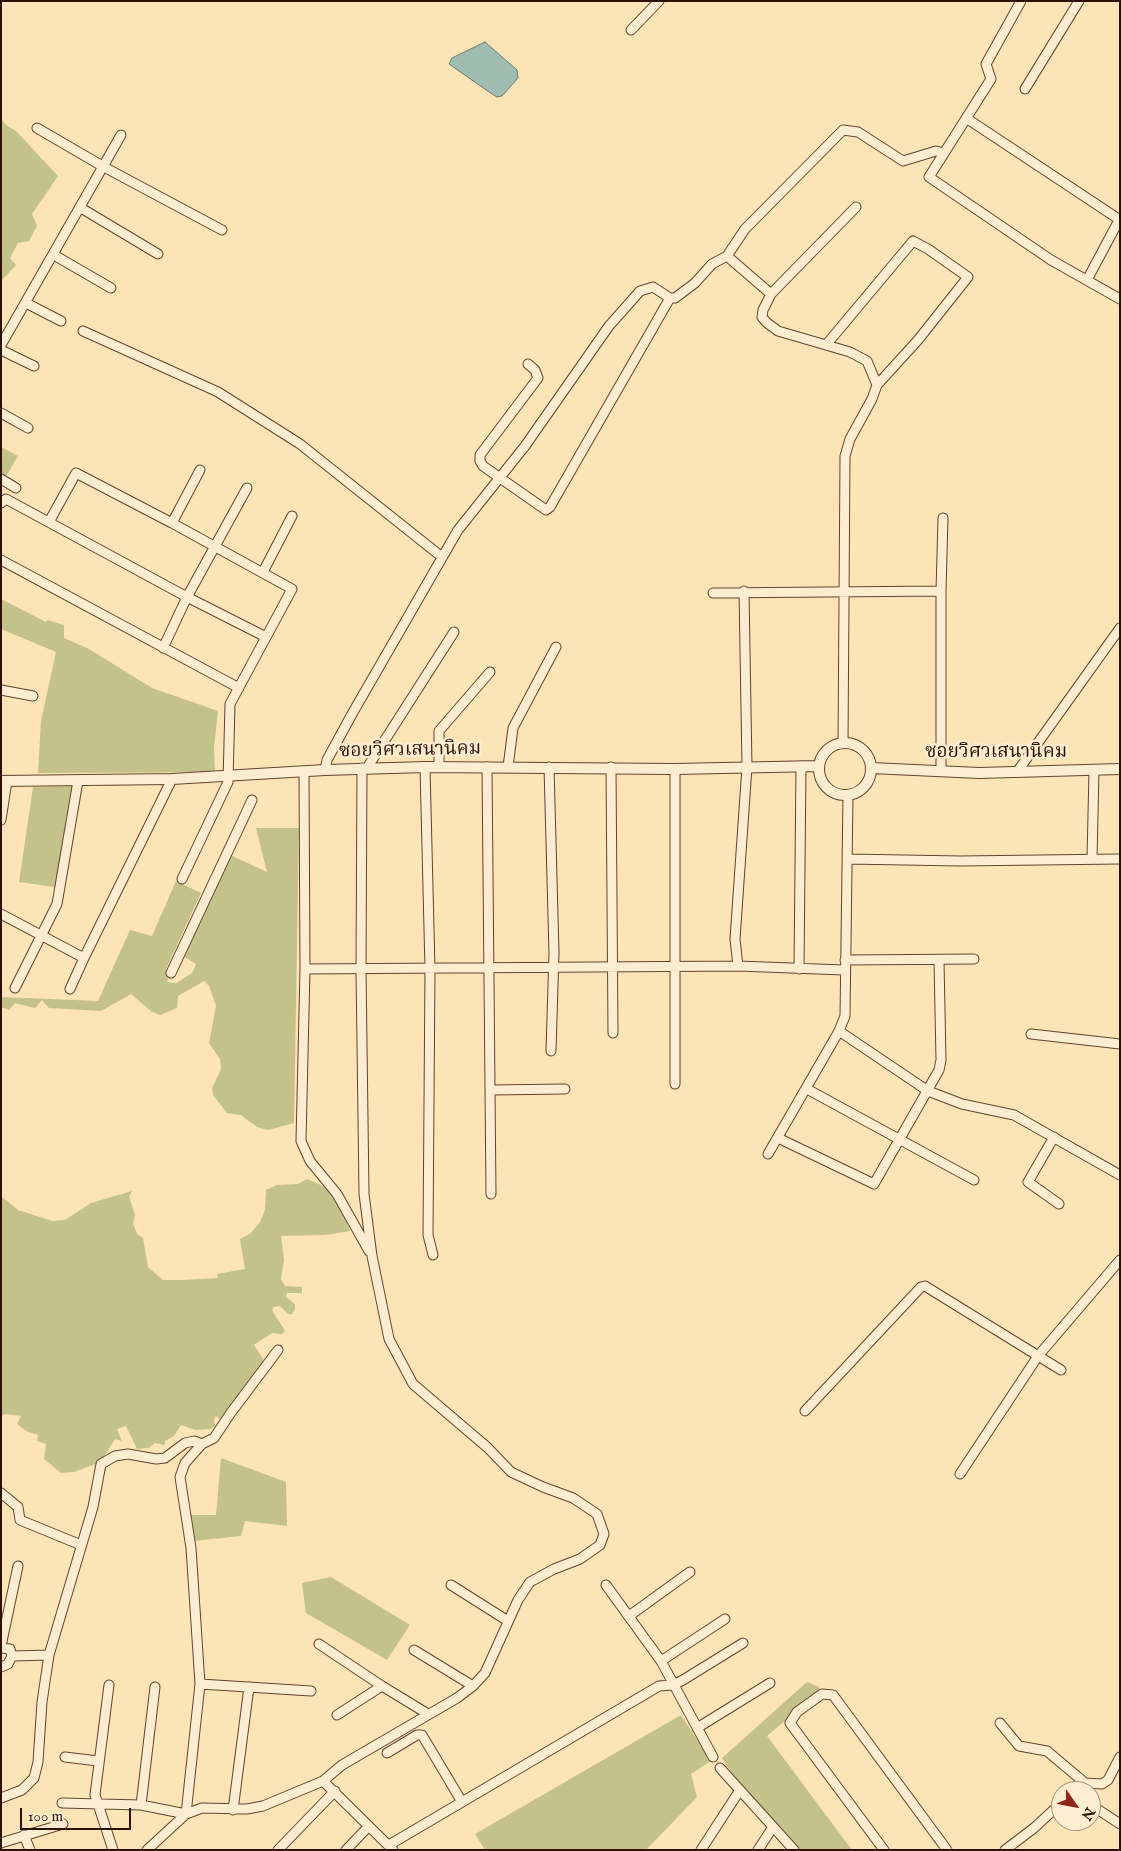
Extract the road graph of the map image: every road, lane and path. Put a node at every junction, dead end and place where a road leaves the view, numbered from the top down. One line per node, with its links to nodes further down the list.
1 (659, 1): 4 (street)
2 (1021, 1): 6 (street)
3 (1079, 1): 5 (street)
4 (631, 30)
5 (1025, 90)
6 (966, 118): 9 (street); 13 (street)
7 (37, 128): 10 (street)
8 (121, 134): 10 (street)
9 (944, 154): 17 (street); 18 (street)
10 (104, 167): 11 (street); 14 (street)
11 (81, 208): 15 (street); 16 (street)
12 (856, 208): 20 (street)
13 (1119, 220): 18 (street)
14 (222, 230)
15 (54, 254): 19 (street); 23 (street)
16 (158, 254)
17 (727, 256): 20 (street); 21 (street)
18 (1087, 280): 22 (street)
19 (111, 288)
20 (771, 294): 27 (street)
21 (670, 298): 35 (street); 35 (street)
22 (1120, 299)
23 (26, 303): 24 (street); 26 (street)
24 (61, 322)
25 (83, 331): 45 (street)
26 (1, 345)
27 (826, 345): 31 (street); 31 (street)
28 (1, 350): 30 (street)
29 (528, 364): 35 (street)
30 (34, 366)
31 (877, 385): 48 (street)
32 (1, 413): 33 (street)
33 (28, 428)
34 (200, 470): 43 (street)
35 (499, 477): 45 (street)
36 (1, 479): 37 (street)
37 (16, 488)
38 (247, 488): 44 (street)
39 (1, 503): 42 (street)
40 (292, 516): 47 (street)
41 (943, 518): 50 (street)
42 (49, 522): 43 (street); 52 (street)
43 (172, 523): 44 (street)
44 (216, 547): 47 (street); 52 (street)
45 (442, 558): 76 (street)
46 (1, 560): 57 (street)
47 (263, 572): 55 (street)
48 (845, 590): 49 (street); 50 (street); 62 (street)
49 (744, 591): 51 (street); 72 (street)
50 (941, 591): 78 (street)
51 (713, 593)
52 (187, 597): 55 (street); 57 (street)
53 (1120, 628): 80 (street)
54 (454, 632): 70 (street)
55 (266, 637): 59 (street)
56 (556, 647): 67 (street)
57 (163, 648): 59 (street)
58 (490, 672): 71 (street)
59 (238, 688): 81 (street)
60 (1, 690): 61 (street)
61 (32, 696)
62 (843, 743): 64 (street); 73 (street)
63 (801, 766): 64 (street, ซอยวิศวเสนานิคม); 72 (street, ซอยวิศวเสนานิคม); 105 (street)
64 (819, 766): 85 (street)
65 (425, 767): 70 (street, ซอยวิศวเสนานิคม); 71 (street, ซอยวิศวเสนานิคม); 104 (street)
66 (487, 767): 67 (street, ซอยวิศวเสนานิคม); 71 (street, ซอยวิศวเสนานิคม); 100 (street)
67 (508, 767): 68 (street, ซอยวิศวเสนานิคม)
68 (549, 767): 69 (street, ซอยวิศวเสนานิคม); 101 (street)
69 (611, 767): 74 (street, ซอยวิศวเสนานิคม); 102 (street)
70 (365, 768): 76 (street, ซอยวิศวเสนานิคม); 103 (street)
71 (439, 768)
72 (746, 768): 74 (street, ซอยวิศวเสนานิคม); 98 (street)
73 (871, 768): 78 (street, ซอยวิศวเสนานิคม); 85 (street)
74 (674, 769): 99 (street)
75 (1120, 769): 77 (street, ซอยวิศวเสนานิคม)
76 (325, 770): 79 (street, ซอยวิศวเสนานิคม)
77 (1094, 770): 80 (street, ซอยวิศวเสนานิคม); 89 (street)
78 (941, 771): 80 (street, ซอยวิศวเสนานิคม)
79 (304, 772): 81 (street, ซอยวิศวเสนานิคม); 106 (street)
80 (1017, 772)
81 (227, 776): 82 (street, ซอยวิศวเสนานิคม); 91 (street)
82 (172, 779): 83 (street, ซอยวิศวเสนานิคม); 94 (street)
83 (78, 780): 84 (street, ซอยวิศวเสนานิคม); 93 (street)
84 (4, 781): 87 (street)
85 (848, 795): 88 (street)
86 (252, 800): 107 (street)
87 (1, 820)
88 (848, 859): 89 (street); 97 (street)
89 (1092, 859): 90 (street)
90 (1120, 860)
91 (182, 879)
92 (1, 914): 93 (street)
93 (42, 935): 94 (street); 108 (street)
94 (84, 958): 109 (street)
95 (974, 959): 96 (street)
96 (939, 960): 97 (street); 119 (street)
97 (844, 965): 105 (street); 110 (street)
98 (738, 966): 99 (street); 105 (street)
99 (674, 967): 102 (street); 115 (street)
100 (490, 968): 101 (street); 104 (street); 118 (street)
101 (553, 968): 102 (street); 114 (street)
102 (613, 968): 111 (street)
103 (361, 969): 104 (street); 106 (street); 129 (street)
104 (430, 969): 128 (street)
105 (800, 969)
106 (305, 970): 129 (street)
107 (170, 973)
108 (15, 988)
109 (70, 989)
110 (839, 1031): 117 (street); 119 (street)
111 (613, 1034)
112 (1031, 1034): 113 (street)
113 (1120, 1044)
114 (551, 1051)
115 (674, 1084)
116 (565, 1089): 118 (street)
117 (807, 1089): 121 (street); 122 (street)
118 (491, 1090): 126 (street)
119 (928, 1091): 120 (street); 122 (street)
120 (1054, 1136): 124 (street); 127 (street)
121 (778, 1138): 122 (street); 123 (street)
122 (900, 1138): 125 (street)
123 (768, 1154)
124 (1120, 1175)
125 (974, 1180)
126 (491, 1194)
127 (1059, 1204)
128 (433, 1255)
129 (372, 1256): 145 (street)
130 (1120, 1260): 132 (street)
131 (278, 1350): 135 (street)
132 (1038, 1356): 133 (street); 134 (street); 136 (street)
133 (1060, 1370)
134 (805, 1411)
135 (202, 1444): 138 (street); 155 (street)
136 (960, 1474)
137 (1, 1493): 138 (street)
138 (81, 1545): 150 (street)
139 (18, 1566): 148 (street)
140 (690, 1572): 143 (street)
141 (451, 1585): 145 (street)
142 (606, 1585): 143 (street)
143 (629, 1616): 152 (street)
144 (725, 1620): 152 (street)
145 (508, 1622): 159 (street)
146 (743, 1643): 156 (street)
147 (318, 1644): 158 (street)
148 (1, 1647): 151 (street)
149 (414, 1650): 159 (street)
150 (49, 1655): 151 (street); 178 (street)
151 (12, 1656): 153 (street)
152 (661, 1661): 156 (street)
153 (1, 1667)
154 (770, 1683): 166 (street)
155 (200, 1684): 161 (street); 186 (street)
156 (673, 1684): 166 (street); 180 (street)
157 (109, 1685): 171 (street)
158 (382, 1686): 163 (street); 164 (street)
159 (473, 1686): 163 (street)
160 (155, 1687): 182 (street)
161 (249, 1688): 162 (street); 183 (street)
162 (311, 1691)
163 (428, 1714): 174 (street)
164 (338, 1715)
165 (1000, 1723): 173 (street)
166 (696, 1728): 169 (street)
167 (387, 1752): 180 (street)
168 (65, 1757): 171 (street)
169 (713, 1757)
170 (1120, 1757): 175 (street)
171 (98, 1761): 181 (street)
172 (720, 1768): 176 (street)
173 (1082, 1781)
174 (323, 1782): 177 (street); 183 (street)
175 (1101, 1784)
176 (740, 1790): 190 (street); 199 (street)
177 (335, 1791): 189 (street); 197 (street)
178 (1, 1798)
179 (62, 1802): 181 (street)
180 (462, 1802): 193 (street)
181 (97, 1804): 182 (street); 196 (street)
182 (141, 1805): 186 (street)
183 (233, 1810): 186 (street)
184 (1051, 1812): 204 (street)
185 (1101, 1812): 188 (street)
186 (186, 1814): 194 (street)
187 (63, 1824): 191 (street)
188 (1120, 1824)
189 (369, 1826): 193 (street); 198 (street)
190 (773, 1827): 200 (street); 201 (street)
191 (24, 1835): 192 (street); 195 (street)
192 (1, 1843)
193 (391, 1847)
194 (150, 1849)
195 (30, 1850)
196 (113, 1850)
197 (278, 1850)
198 (346, 1850)
199 (701, 1850)
200 (758, 1850)
201 (794, 1850)
202 (884, 1850): 203 (street)
203 (947, 1850)
204 (1005, 1850)

